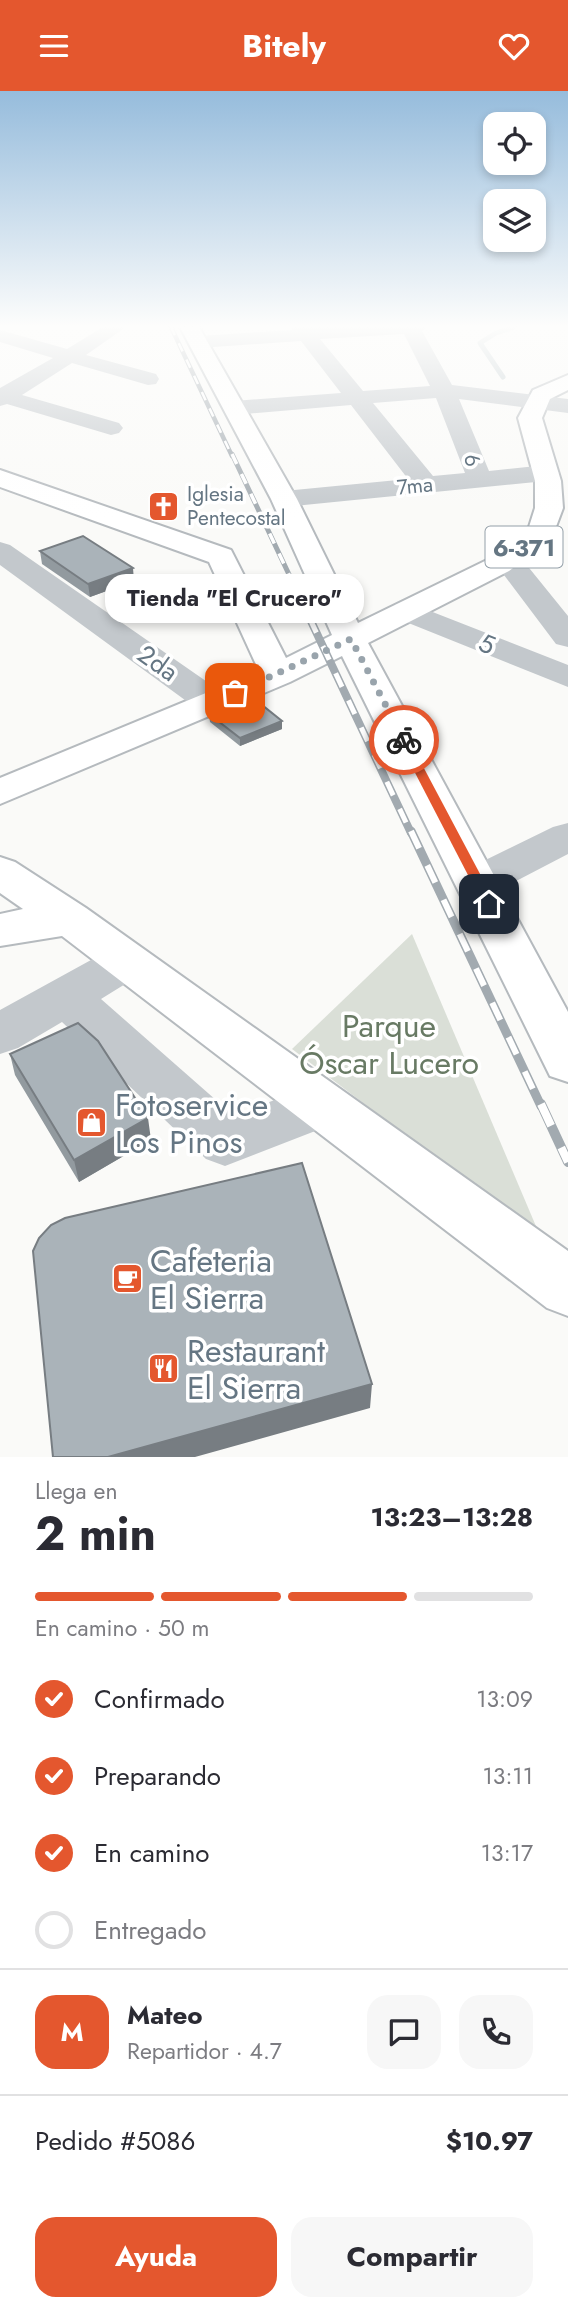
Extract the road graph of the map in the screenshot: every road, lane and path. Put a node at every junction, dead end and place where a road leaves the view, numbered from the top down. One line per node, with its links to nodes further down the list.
1 (224, 391): 9 (main road)
2 (352, 391): 6 (street)
3 (444, 391): 6 (street); 7 (street); 13 (street, 6)
4 (549, 391): 7 (main road)
5 (1, 397): 10 (street)
6 (358, 398): 9 (street); 14 (street)
7 (538, 401): 8 (street); 11 (main road, 6-371)
8 (568, 406)
9 (234, 408): 15 (main road)
10 (111, 428)
11 (546, 473): 13 (street, 7ma); 17 (main road, 6-371)
12 (0, 478): 21 (main road)
13 (480, 479): 14 (street, 7ma)
14 (426, 484): 15 (street, 7ma)
15 (284, 499): 20 (main road)
16 (0, 551): 23 (street, 2da)
17 (507, 559): 18 (main road, 6-371); 19 (street)
18 (407, 611): 20 (main road, 6-371); 22 (street, 5)
19 (568, 638)
20 (351, 639): 21 (main road); 27 (main road)
21 (278, 675): 23 (main road)
22 (568, 677)
23 (213, 703): 24 (main road)
24 (0, 792)
25 (568, 837): 27 (street)
26 (0, 872): 28 (main road)
27 (478, 882): 33 (main road)
28 (71, 919): 29 (main road); 30 (main road)
29 (0, 930)
30 (127, 961): 31 (street); 34 (main road)
31 (66, 996): 32 (street); 34 (street)
32 (0, 1034)
33 (568, 1061)
34 (322, 1105): 35 (main road)
35 (567, 1288)

